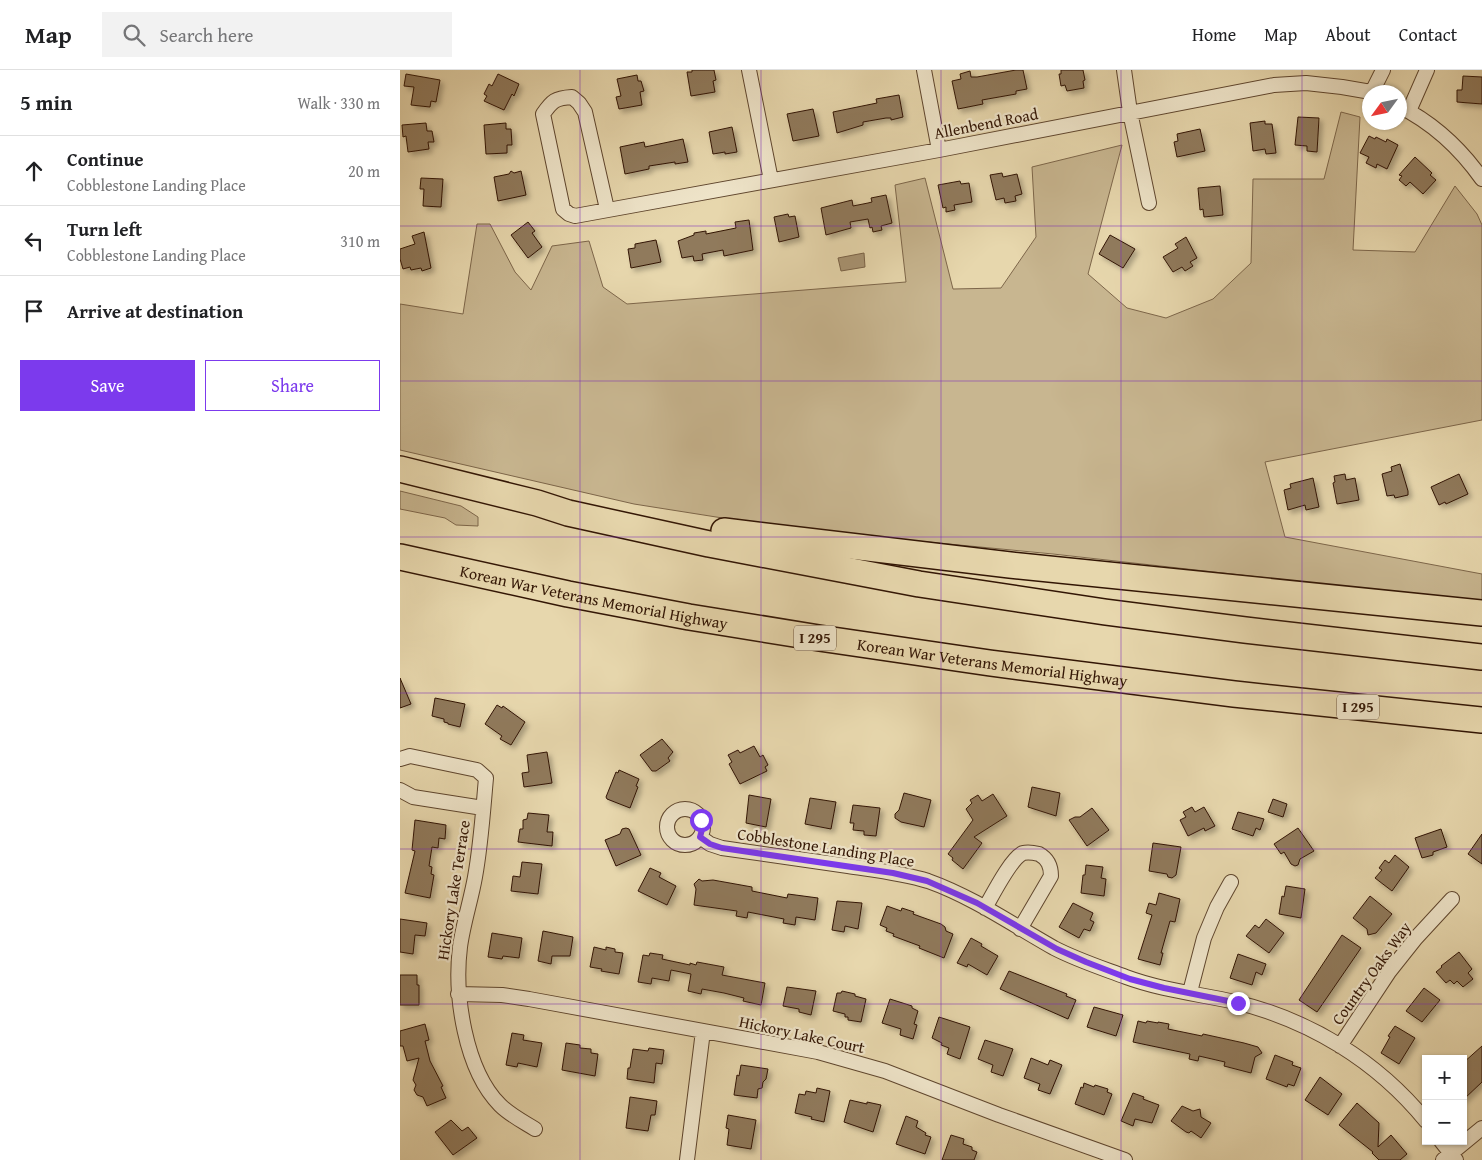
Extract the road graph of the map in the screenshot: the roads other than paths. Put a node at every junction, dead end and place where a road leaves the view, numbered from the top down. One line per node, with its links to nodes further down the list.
1 (749, 70): 13 (street)
2 (924, 70): 11 (street)
3 (1124, 70): 10 (street)
4 (1383, 70): 6 (street, Allenbend Road)
5 (1427, 70): 8 (street)
6 (1376, 85)
7 (1362, 90): 10 (street, Allenbend Road)
8 (1407, 103)
9 (1407, 110): 12 (street)
10 (1130, 112): 11 (street, Allenbend Road); 14 (street)
11 (939, 150): 13 (street, Allenbend Road)
12 (1482, 179)
13 (771, 180): 15 (street, Allenbend Road)
14 (1149, 203)
15 (607, 209): 15 (street, Allenbend Road)
16 (400, 469): 17 (highway)
17 (537, 503): 19 (highway); 20 (highway)
18 (400, 557): 21 (highway, Korean War Veterans Memorial Highway / I 295)
19 (1482, 613)
20 (1482, 657)
21 (1482, 720)
22 (400, 759): 24 (street, Hickory Lake Terrace)
23 (400, 790): 24 (street, Hickory Lake Terrace)
24 (483, 808): 31 (street, Hickory Lake Terrace)
25 (700, 837): 28 (street, Cobblestone Landing Place)
26 (1232, 882): 30 (street)
27 (1452, 899): 33 (street, Country Oaks Way)
28 (985, 908): 29 (street, Cobblestone Landing Place); 29 (street)
29 (1020, 929): 30 (street, Cobblestone Landing Place)
30 (1190, 992): 33 (street, Cobblestone Landing Place)
31 (458, 994): 32 (street, Hickory Lake Court); 36 (street, Hickory Lake Terrace)
32 (703, 1031): 39 (street); 40 (street, Hickory Lake Court)
33 (1340, 1046): 34 (street, Cobblestone Landing Place)
34 (1422, 1117)
35 (1482, 1128): 38 (street)
36 (535, 1129)
37 (1443, 1145): 38 (street)
38 (1450, 1158)
39 (687, 1160)
40 (1125, 1160)

